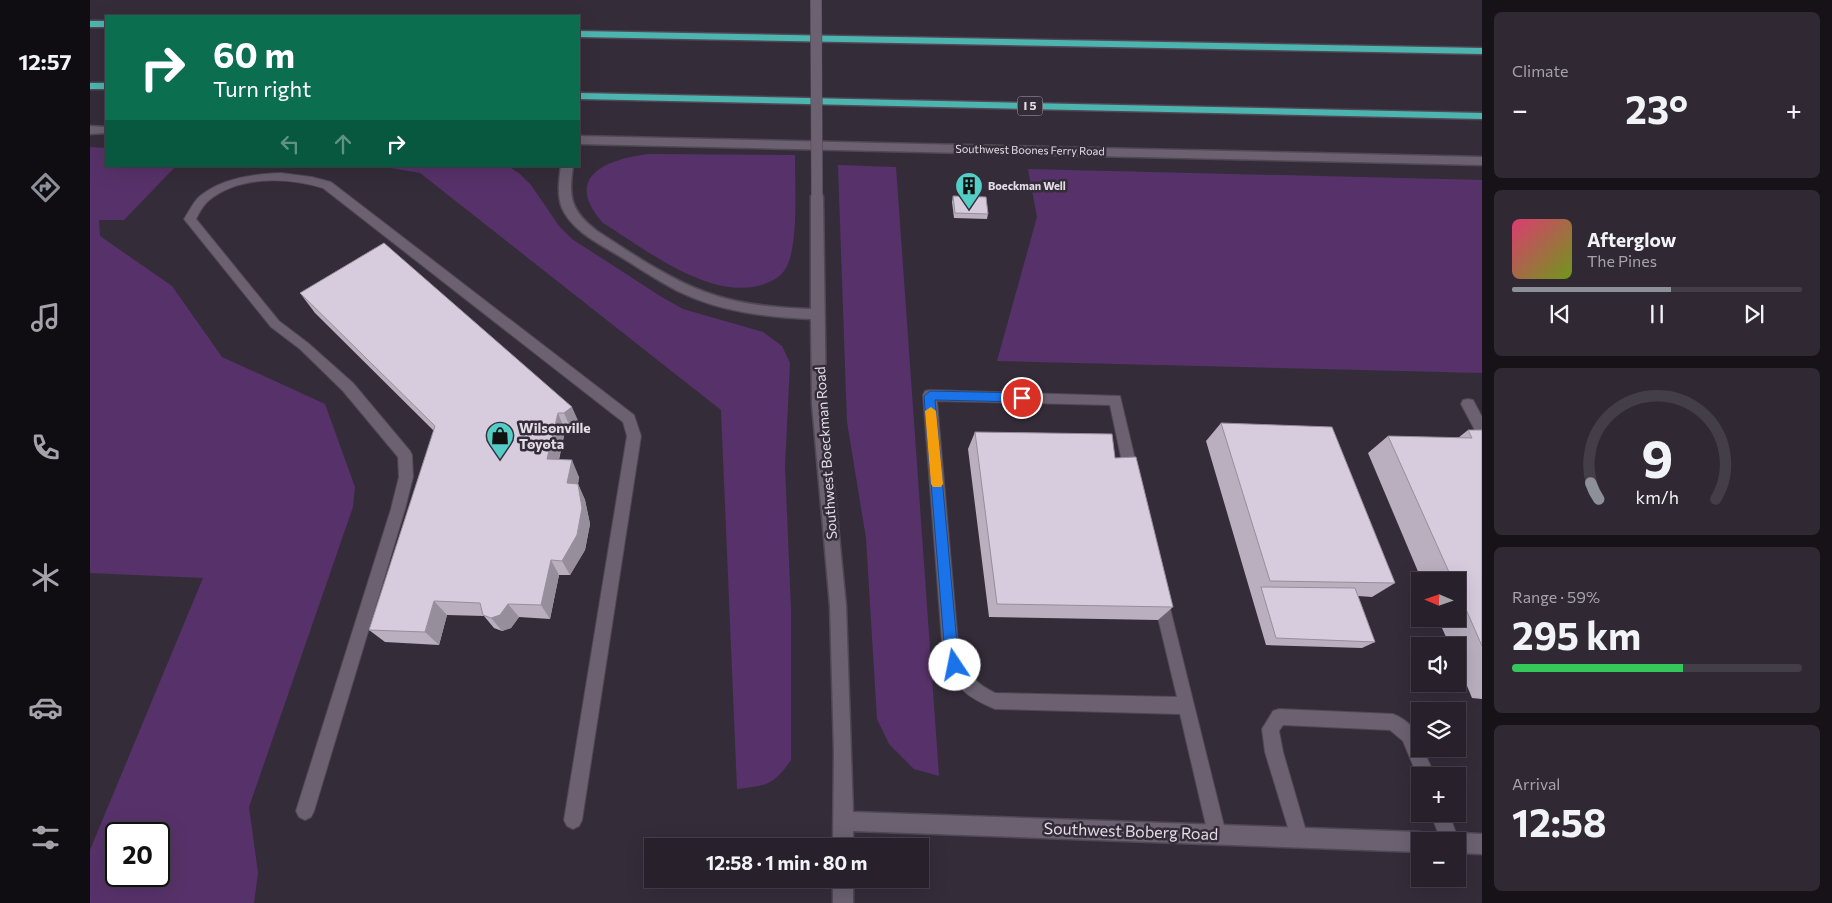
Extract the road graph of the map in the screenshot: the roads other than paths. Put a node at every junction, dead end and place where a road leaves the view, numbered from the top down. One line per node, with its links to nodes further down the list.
1 (816, 0): 15 (street, Southwest Boeckman Road, bridge)
2 (90, 24): 3 (highway)
3 (105, 24)
4 (580, 34): 5 (highway)
5 (1482, 51)
6 (90, 86): 7 (highway)
7 (105, 86)
8 (580, 96): 9 (highway, I 5)
9 (1482, 116)
10 (90, 130): 11 (street)
11 (105, 130)
12 (580, 140): 13 (street, Southwest Boones Ferry Road)
13 (1482, 160)
14 (567, 167): 15 (street)
15 (818, 314): 24 (street, Southwest Boeckman Road)
16 (1468, 404): 17 (lane)
17 (1482, 430)
18 (1135, 486): 20 (lane)
19 (1157, 582): 20 (lane)
20 (1187, 706): 25 (lane)
21 (1422, 767): 27 (lane)
22 (305, 811): 23 (lane)
23 (573, 820)
24 (843, 821): 25 (street, Southwest Boberg Road); 26 (street, Southwest Boeckman Road)
25 (1217, 834): 27 (street, Southwest Boberg Road)
26 (843, 838)
27 (1299, 838): 28 (street, Southwest Boberg Road)
28 (1411, 842)
29 (1466, 843): 30 (street)
30 (1482, 844)
31 (843, 888): 32 (street)
32 (843, 903)

